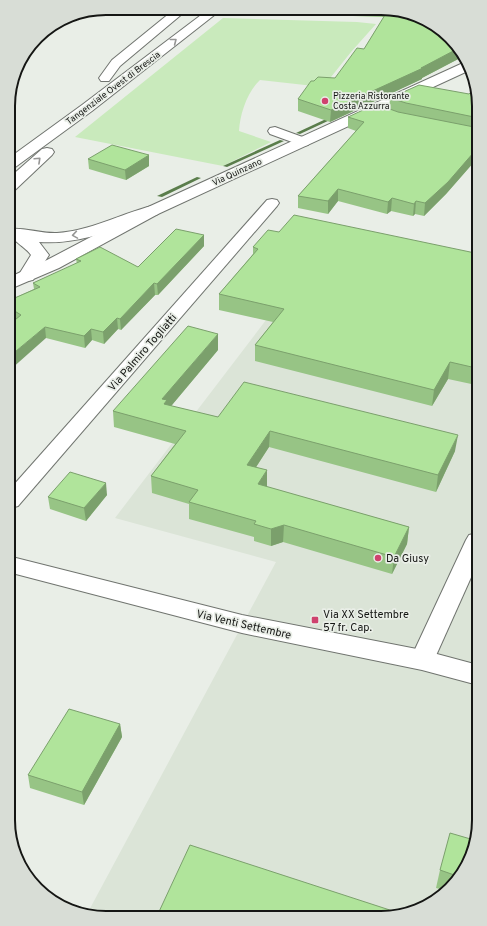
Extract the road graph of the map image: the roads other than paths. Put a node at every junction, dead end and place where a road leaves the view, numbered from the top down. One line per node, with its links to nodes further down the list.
1 (174, 15): 5 (street)
2 (188, 15): 5 (main road, Tangenziale Ovest di Brescia)
3 (208, 15): 7 (main road, Tangenziale Ovest di Brescia, one-way to 3)
4 (464, 68): 8 (main road, Via Quinzano)
5 (105, 78): 6 (main road, Tangenziale Ovest di Brescia)
6 (93, 88)
7 (81, 105): 12 (main road, Tangenziale Ovest di Brescia); 13 (main road, Tangenziale Ovest di Brescia); 14 (main road, one-way to 7)
8 (374, 109): 9 (street); 11 (main road, Via Quinzano)
9 (388, 114)
10 (275, 131): 11 (street)
11 (303, 142): 16 (main road, Via Quinzano)
12 (15, 147)
13 (15, 160)
14 (15, 181)
15 (272, 203): 20 (street, Via Palmiro Togliatti)
16 (152, 211): 17 (main road, one-way to 17); 18 (main road, Via Quinzano)
17 (15, 231): 18 (main road)
18 (27, 276): 19 (main road, Via Quinzano)
19 (15, 282)
20 (15, 496)
21 (472, 551): 23 (street)
22 (15, 566): 23 (main road, Via Venti Settembre)
23 (422, 660): 24 (main road, Via Venti Settembre)
24 (472, 673)

